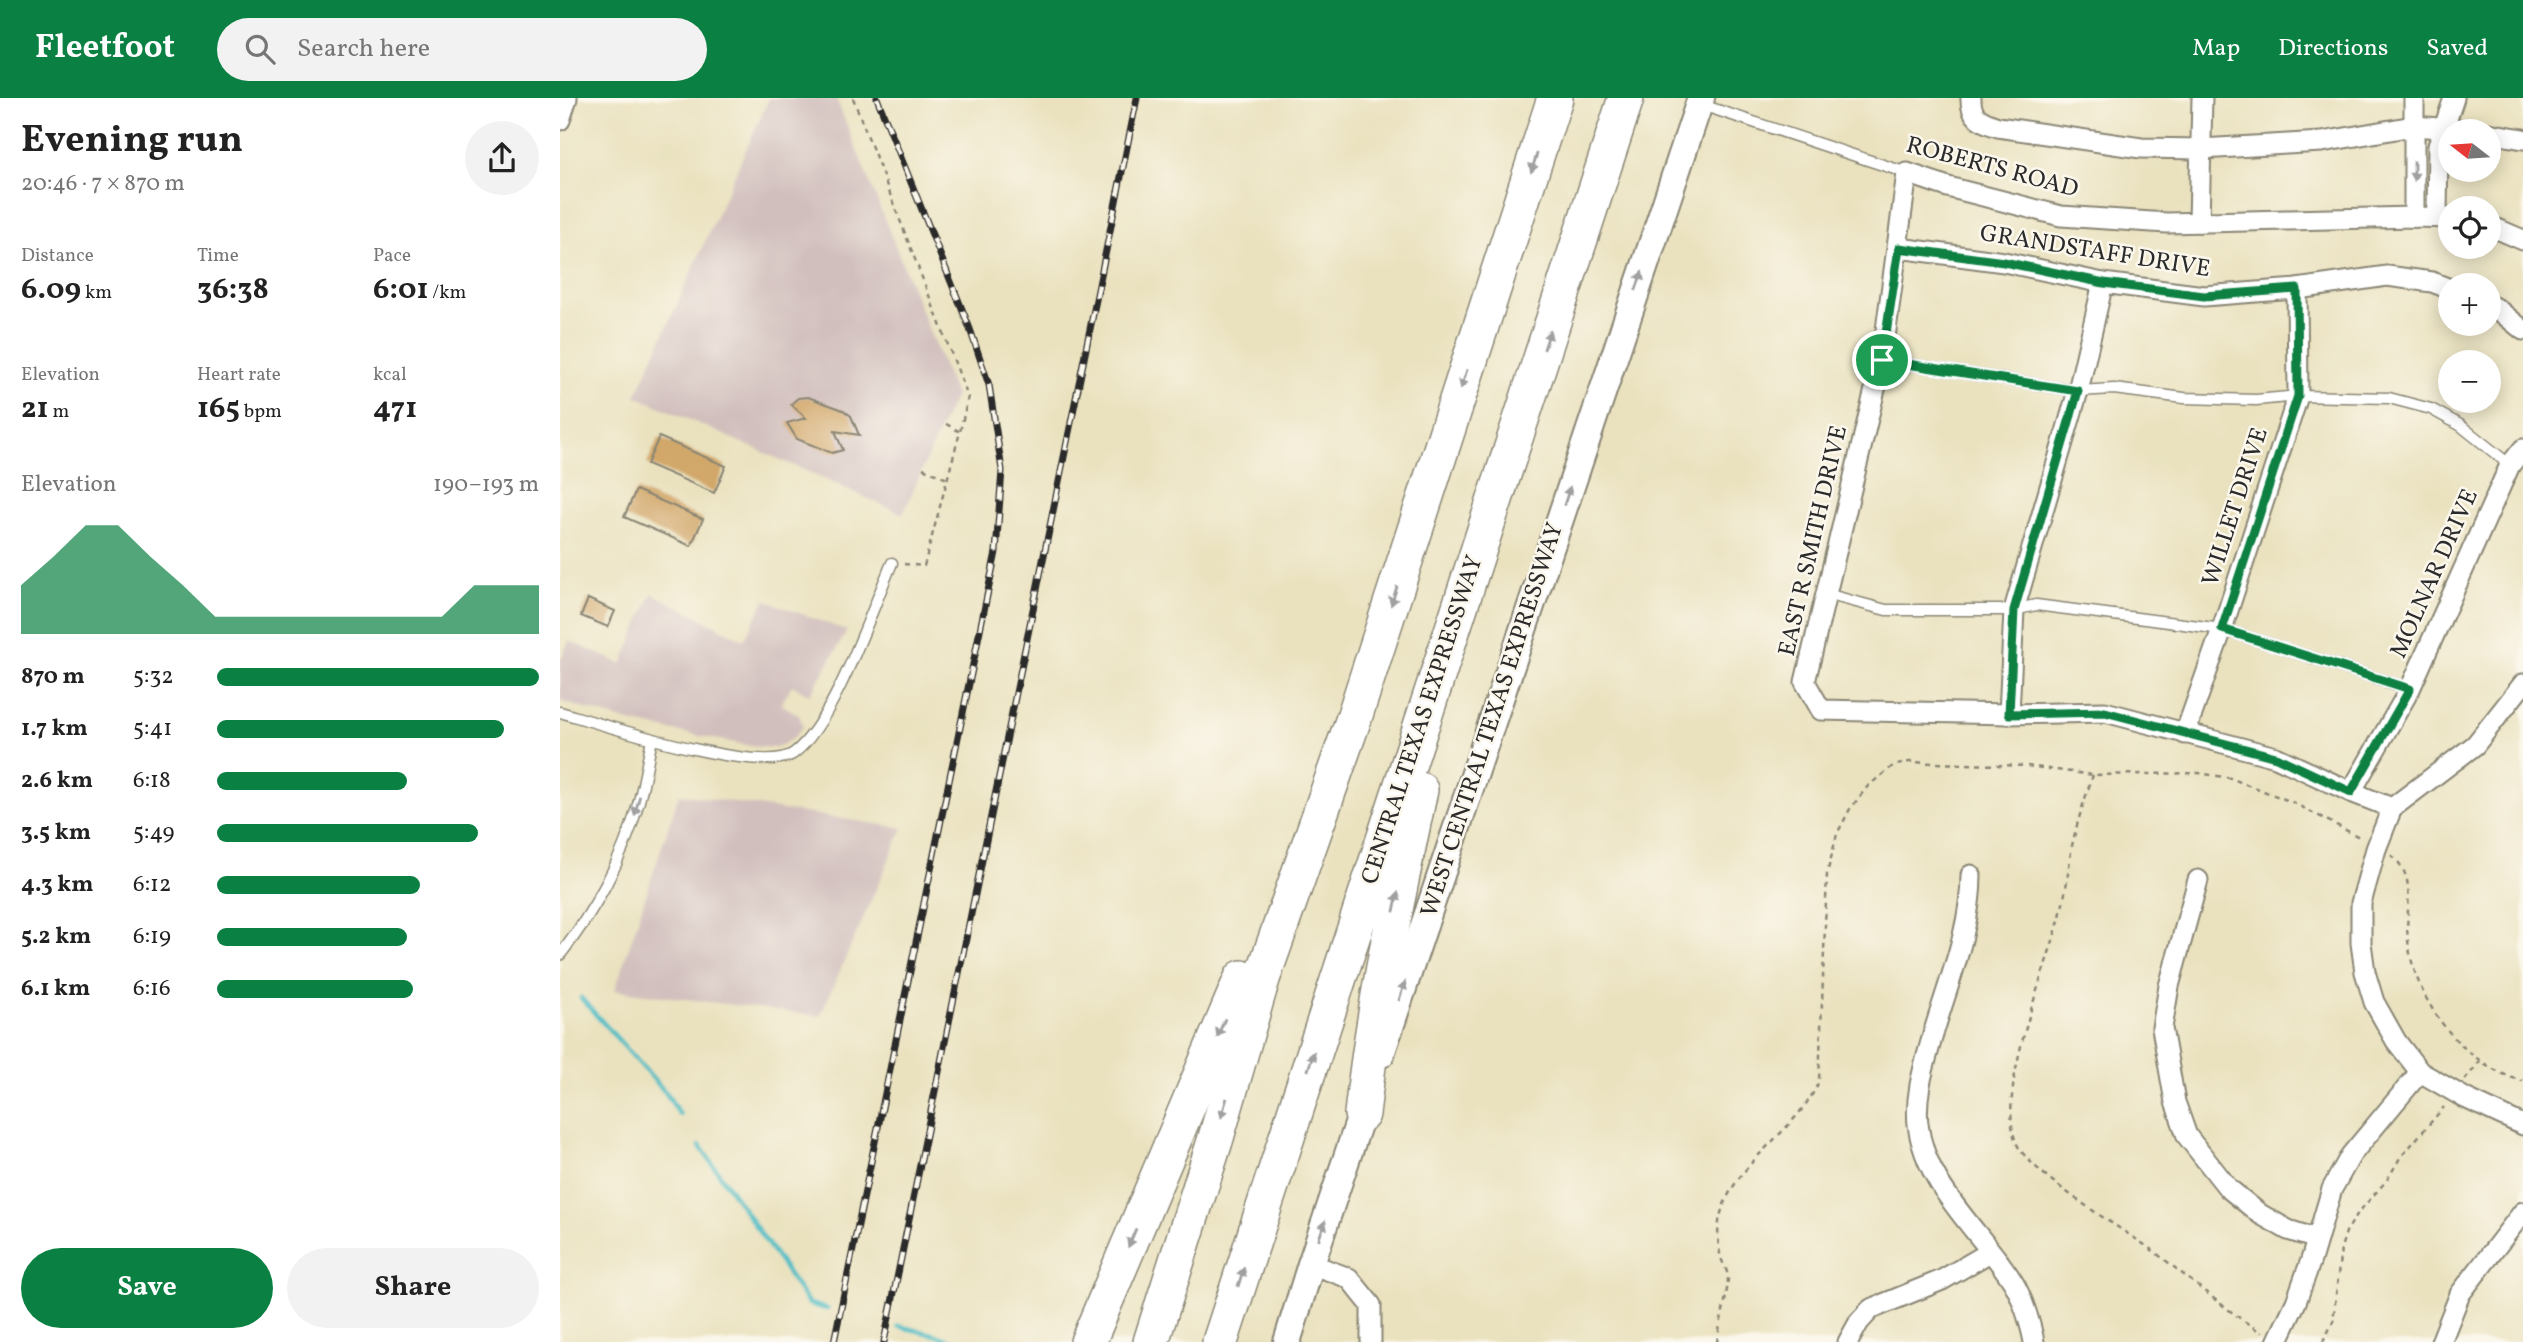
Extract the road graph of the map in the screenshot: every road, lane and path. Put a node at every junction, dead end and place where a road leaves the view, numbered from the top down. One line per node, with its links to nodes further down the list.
1 (567, 98): 11 (street)
2 (853, 98): 33 (path)
3 (1555, 98): 47 (highway, one-way to 47)
4 (1626, 98): 37 (highway, CENTRAL TEXAS EXPRESSWAY, one-way to 4)
5 (1971, 98): 16 (street)
6 (2202, 98): 16 (street)
7 (2414, 98): 12 (street)
8 (2454, 98): 10 (street)
9 (1700, 101): 17 (lane, ROBERTS ROAD); 61 (main road, WEST CENTRAL TEXAS EXPRESSWAY, one-way to 9)
10 (2446, 119)
11 (560, 120)
12 (2413, 126): 13 (street); 16 (street); 18 (street, one-way to 18)
13 (2438, 127)
14 (2501, 135): 15 (street)
15 (2523, 139)
16 (2202, 149): 20 (street)
17 (1908, 173): 20 (street, ROBERTS ROAD); 23 (street, EAST R SMITH DRIVE)
18 (2414, 217): 19 (street, ROBERTS ROAD); 20 (street, ROBERTS ROAD)
19 (2438, 218)
20 (2199, 222)
21 (2501, 231): 22 (street)
22 (2523, 240)
23 (1899, 248): 24 (street, GRANDSTAFF DRIVE); 29 (street, EAST R SMITH DRIVE)
24 (2104, 283): 26 (street, GRANDSTAFF DRIVE); 30 (street)
25 (2438, 284): 26 (street, GRANDSTAFF DRIVE)
26 (2297, 289): 31 (street, WILLET DRIVE)
27 (2501, 312): 28 (street)
28 (2523, 330)
29 (1882, 360): 30 (lane); 40 (street, EAST R SMITH DRIVE)
30 (2078, 391): 31 (lane); 41 (street)
31 (2298, 396): 35 (lane); 42 (street, WILLET DRIVE)
32 (943, 422): 33 (path)
33 (960, 432): 38 (path)
34 (2523, 449): 35 (street, MOLNAR DRIVE)
35 (2510, 465): 44 (street, MOLNAR DRIVE)
36 (923, 468): 38 (path)
37 (1503, 474): 61 (highway, one-way to 37); 69 (highway, CENTRAL TEXAS EXPRESSWAY, one-way to 37)
38 (947, 480): 39 (path)
39 (892, 563): 49 (lane)
40 (1826, 594): 41 (lane); 46 (street, EAST R SMITH DRIVE)
41 (2014, 610): 42 (lane); 46 (street)
42 (2222, 629): 44 (lane); 48 (street, WILLET DRIVE)
43 (2523, 684): 52 (street)
44 (2410, 689): 51 (street, MOLNAR DRIVE)
45 (560, 712): 49 (lane)
46 (2009, 714): 48 (street, EAST R SMITH DRIVE)
47 (1354, 718): 67 (highway, one-way to 67); 68 (highway, one-way to 68)
48 (2185, 734): 51 (street, EAST R SMITH DRIVE)
49 (652, 739): 56 (lane, one-way to 56)
50 (2093, 775): 53 (path); 72 (path); 75 (path)
51 (2351, 792): 52 (street, EAST R SMITH DRIVE)
52 (2392, 808): 53 (street)
53 (2377, 846): 57 (path); 58 (street)
54 (1971, 875): 65 (street)
55 (2198, 880): 64 (street)
56 (560, 955)
57 (2480, 1061): 59 (path); 60 (path)
58 (2420, 1072): 60 (street); 64 (street)
59 (2523, 1081)
60 (2455, 1092): 62 (street); 76 (path)
61 (1362, 1114): 66 (main road, WEST CENTRAL TEXAS EXPRESSWAY, one-way to 61)
62 (2523, 1125)
63 (2523, 1212): 77 (street)
64 (2317, 1239): 75 (street)
65 (1990, 1252): 73 (street); 74 (street)
66 (1311, 1264): 70 (main road, WEST CENTRAL TEXAS EXPRESSWAY); 71 (street)
67 (1088, 1342)
68 (1151, 1342)
69 (1220, 1342)
70 (1287, 1342)
71 (1371, 1342)
72 (1717, 1342)
73 (1849, 1342)
74 (2035, 1342)
75 (2277, 1342)
76 (2323, 1342)
77 (2441, 1342)

